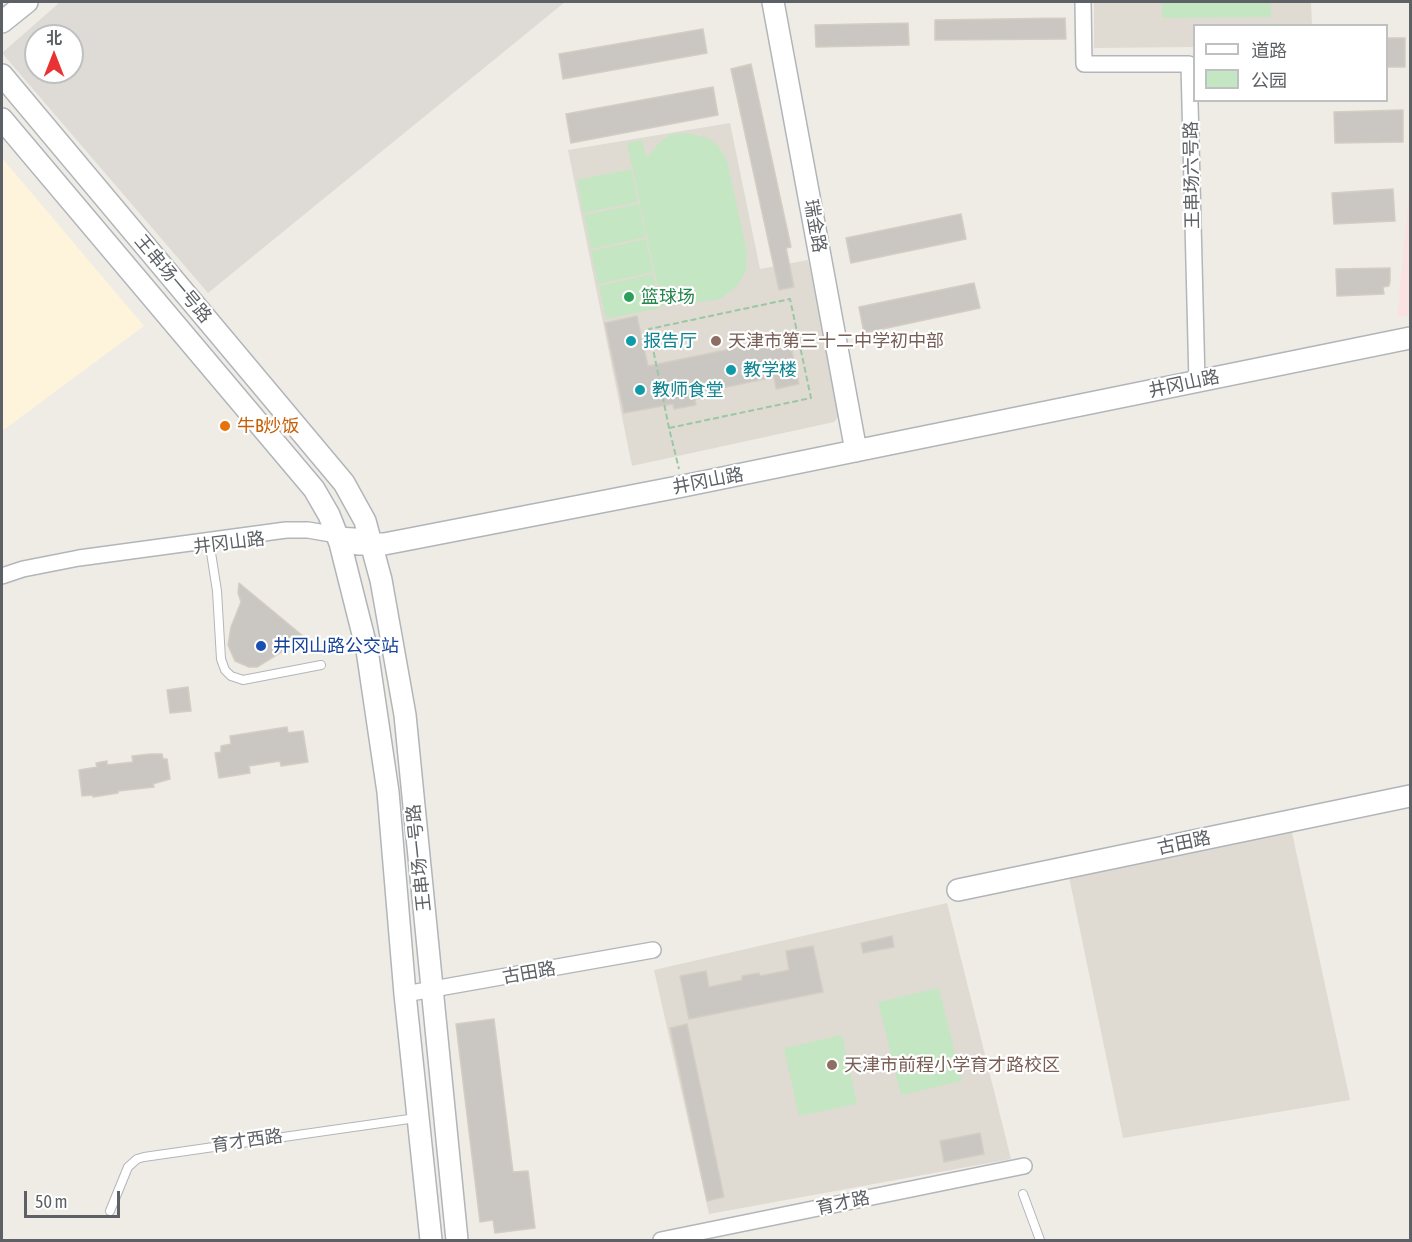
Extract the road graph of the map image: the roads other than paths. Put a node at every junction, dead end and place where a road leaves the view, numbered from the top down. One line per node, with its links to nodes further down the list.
1 (27, 2): 4 (main road)
2 (773, 2): 11 (main road, 瑞金路)
3 (1083, 2): 10 (street, 王串场六号路)
4 (2, 22)
5 (2, 76): 14 (main road, 王串场一号路)
6 (2, 119): 12 (main road, 王串场一号路)
7 (2, 127): 12 (main road, 王串场一号路)
8 (1410, 332): 10 (main road, 井冈山路)
9 (1410, 338): 10 (main road, 井冈山路)
10 (1197, 379): 11 (main road, 井冈山路)
11 (856, 448): 14 (main road, 井冈山路); 14 (main road, 井冈山路)
12 (314, 489): 13 (main road, 王串场一号路)
13 (335, 531): 14 (main road, 井冈山路); 15 (street, 井冈山路); 18 (main road, 王串场一号路); 24 (main road, 王串场一号路)
14 (371, 540): 23 (main road, 王串场一号路)
15 (209, 543): 16 (street, 井冈山路); 17 (street, 井冈山路); 19 (lane)
16 (2, 576)
17 (2, 580)
18 (352, 592)
19 (321, 664)
20 (1410, 796): 21 (main road, 古田路)
21 (958, 890)
22 (653, 950): 23 (street, 古田路)
23 (433, 990): 24 (street, 古田路); 30 (main road, 王串场一号路)
24 (405, 994): 25 (main road, 王串场一号路)
25 (417, 1118): 28 (lane, 育才西路); 29 (main road, 王串场一号路)
26 (1024, 1166): 31 (street, 育才路)
27 (1023, 1194): 32 (lane)
28 (110, 1211)
29 (431, 1240)
30 (458, 1240)
31 (662, 1240)
32 (1040, 1240)

